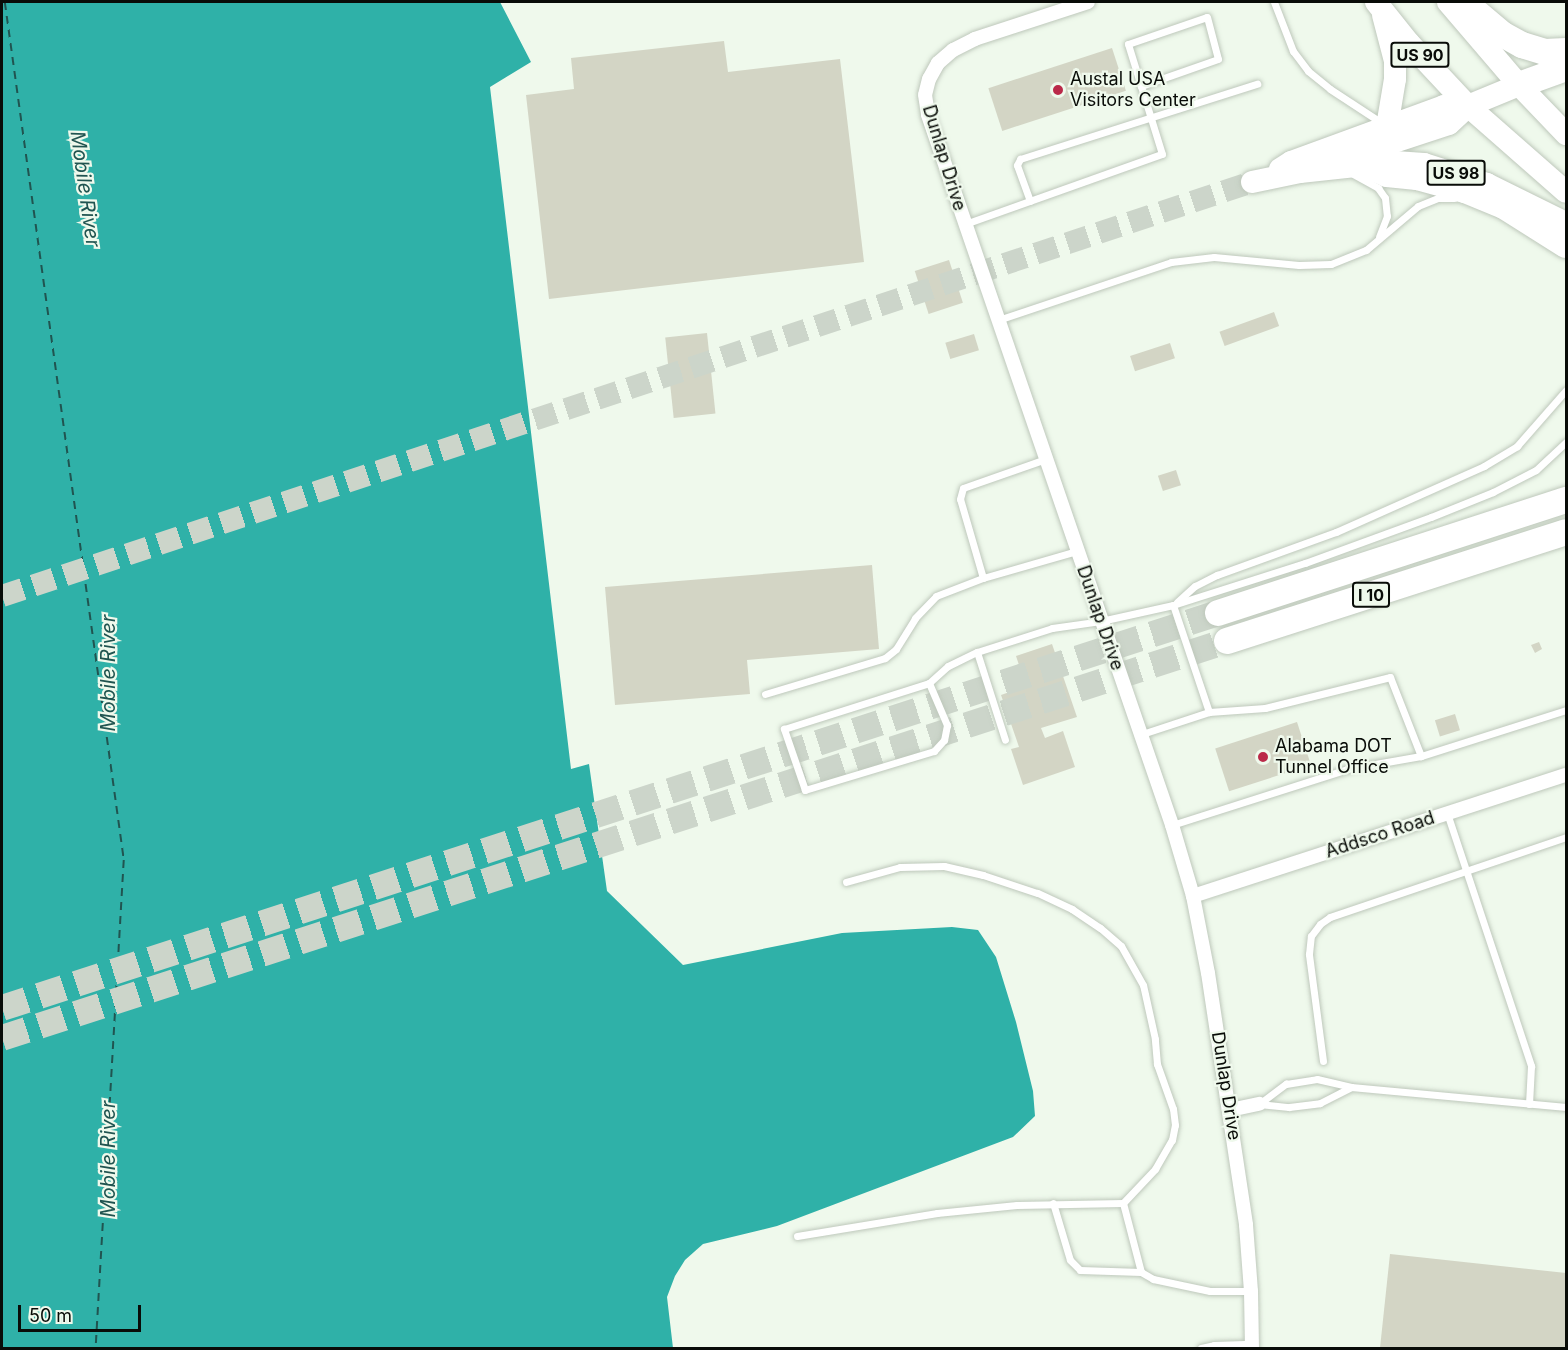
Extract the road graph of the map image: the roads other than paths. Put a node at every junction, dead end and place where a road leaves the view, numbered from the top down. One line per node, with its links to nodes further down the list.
1 (1088, 2): 22 (street, Dunlap Drive)
2 (1274, 2): 13 (lane)
3 (1448, 2): 9 (main road, US 90)
4 (1464, 2): 6 (highway)
5 (1378, 5): 11 (main road, US 90); 13 (main road)
6 (1566, 51)
7 (1566, 68): 9 (highway)
8 (1257, 84): 12 (lane)
9 (1519, 85): 11 (main road); 14 (main road, US 90)
10 (1141, 86): 10 (lane); 12 (lane)
11 (1468, 106): 13 (main road); 17 (main road); 18 (main road, US 90)
12 (1150, 117): 19 (lane); 19 (lane)
13 (1387, 127): 17 (main road)
14 (1566, 134)
15 (1365, 165): 16 (main road, US 98); 20 (highway); 21 (main road, US 98)
16 (1336, 169): 17 (main road, US 98); 23 (lane)
17 (1300, 172)
18 (1566, 192)
19 (1030, 201): 22 (lane)
20 (1504, 206): 23 (lane); 24 (highway)
21 (1566, 223)
22 (965, 224): 25 (street, Dunlap Drive)
23 (1377, 242): 25 (lane)
24 (1566, 245)
25 (998, 320): 28 (street, Dunlap Drive)
26 (1566, 390): 33 (lane)
27 (1566, 442): 33 (lane)
28 (1046, 459): 31 (street, Dunlap Drive); 32 (lane)
29 (1566, 500): 34 (highway, I 10)
30 (1566, 532): 36 (highway, I 10)
31 (1077, 551): 32 (lane); 35 (street, Dunlap Drive)
32 (983, 578): 39 (lane)
33 (1173, 605): 35 (lane); 41 (lane)
34 (1218, 613)
35 (1101, 621): 37 (lane); 42 (street, Dunlap Drive)
36 (1227, 641)
37 (977, 652): 38 (lane); 43 (lane)
38 (929, 683): 38 (lane)
39 (765, 694)
40 (1566, 710): 44 (lane)
41 (1209, 712): 42 (lane); 44 (lane)
42 (1139, 735): 47 (street, Dunlap Drive)
43 (1005, 740)
44 (1421, 756): 47 (lane)
45 (1566, 774): 46 (street, Addsco Road)
46 (1448, 813): 49 (lane); 51 (street, Addsco Road)
47 (1172, 825): 51 (street, Dunlap Drive)
48 (1566, 837): 49 (lane)
49 (1466, 870): 52 (lane); 55 (lane)
50 (846, 882): 59 (lane)
51 (1193, 896): 57 (street, Dunlap Drive)
52 (1323, 1061)
53 (1351, 1087): 54 (lane); 54 (lane); 55 (lane)
54 (1259, 1104): 57 (street)
55 (1528, 1104): 56 (lane)
56 (1566, 1107)
57 (1230, 1110): 62 (street, Dunlap Drive)
58 (1053, 1203): 59 (lane); 60 (lane); 61 (lane)
59 (1123, 1203): 61 (lane)
60 (797, 1236)
61 (1141, 1272): 62 (lane)
62 (1251, 1291): 63 (street, Dunlap Drive)
63 (1252, 1346): 64 (lane)
64 (1201, 1348)

